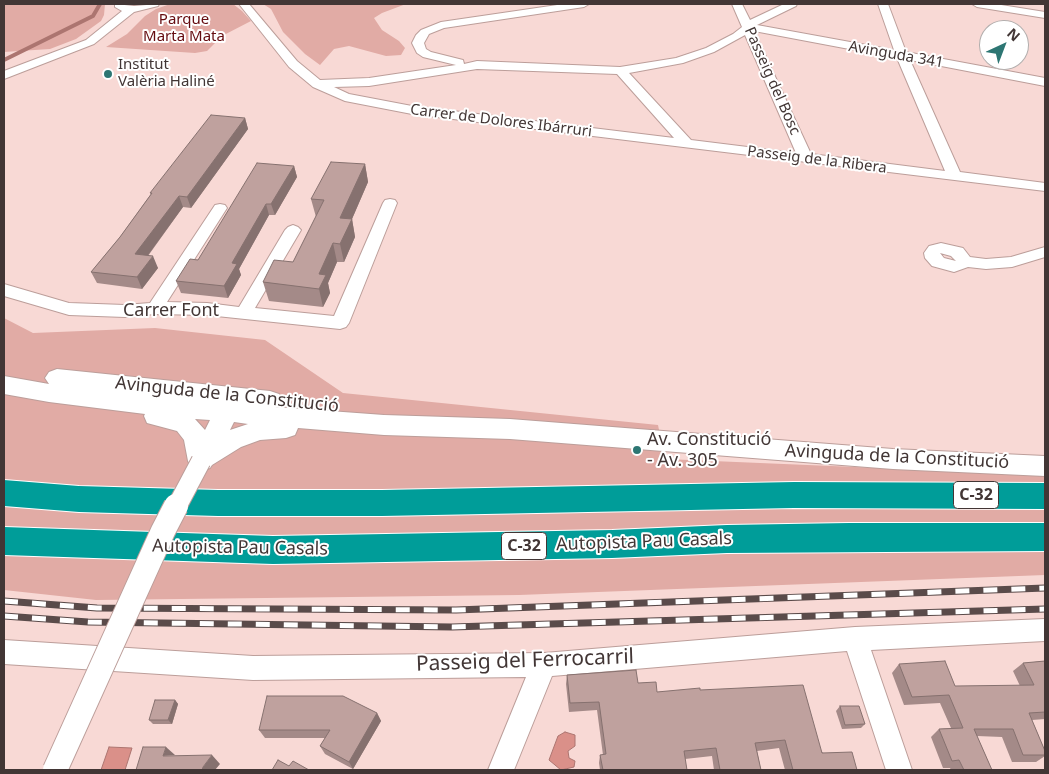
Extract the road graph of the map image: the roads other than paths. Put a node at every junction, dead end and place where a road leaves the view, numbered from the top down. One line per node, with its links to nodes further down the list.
1 (118, 4): 9 (street)
2 (154, 4): 9 (street)
3 (244, 4): 17 (street, Carrer de Dolores Ibárruri)
4 (584, 4): 13 (street)
5 (737, 4): 11 (street, Passeig del Bosc)
6 (792, 4): 11 (street)
7 (883, 4): 12 (street)
8 (977, 4): 10 (street)
9 (131, 9): 15 (street)
10 (1045, 15)
11 (747, 26): 12 (street, Avinguda 341); 14 (street); 19 (street, Passeig del Bosc)
12 (902, 56): 16 (street, Avinguda 341); 20 (street)
13 (477, 65): 14 (street); 17 (street)
14 (620, 72): 18 (street)
15 (4, 75)
16 (1045, 82)
17 (317, 84): 18 (street, Carrer de Dolores Ibárruri)
18 (688, 145): 19 (street, Passeig de la Ribera)
19 (806, 159): 20 (street, Passeig de la Ribera)
20 (955, 177): 21 (street, Passeig de la Ribera)
21 (1045, 187)
22 (390, 202): 29 (street, Carrer Font)
23 (220, 208): 28 (street)
24 (293, 230): 29 (street)
25 (1045, 252): 26 (street)
26 (964, 261)
27 (4, 290): 28 (street, Carrer Font)
28 (154, 308): 29 (street, Carrer Font)
29 (244, 312)
30 (4, 372): 32 (street, Avinguda de la Constitució)
31 (4, 385): 32 (street, Avinguda de la Constitució)
32 (57, 386): 33 (street, Avinguda de la Constitució); 35 (street, Avinguda de la Constitució); 36 (street)
33 (221, 412): 34 (street, Avinguda de la Constitució); 36 (street)
34 (384, 425): 35 (street, Avinguda de la Constitució); 36 (street)
35 (449, 426): 37 (street, Avinguda de la Constitució)
36 (201, 461): 46 (street, bridge)
37 (1045, 466)
38 (4, 493): 39 (highway, C-32)
39 (1045, 496)
40 (1045, 537): 41 (highway, Autopista Pau Casals / C-32)
41 (4, 541)
42 (1045, 630): 43 (street, Passeig del Ferrocarril)
43 (855, 639): 45 (street, Passeig del Ferrocarril); 48 (street)
44 (4, 652): 45 (street, Passeig del Ferrocarril)
45 (544, 665): 47 (street)
46 (55, 770)
47 (501, 770)
48 (900, 770)

